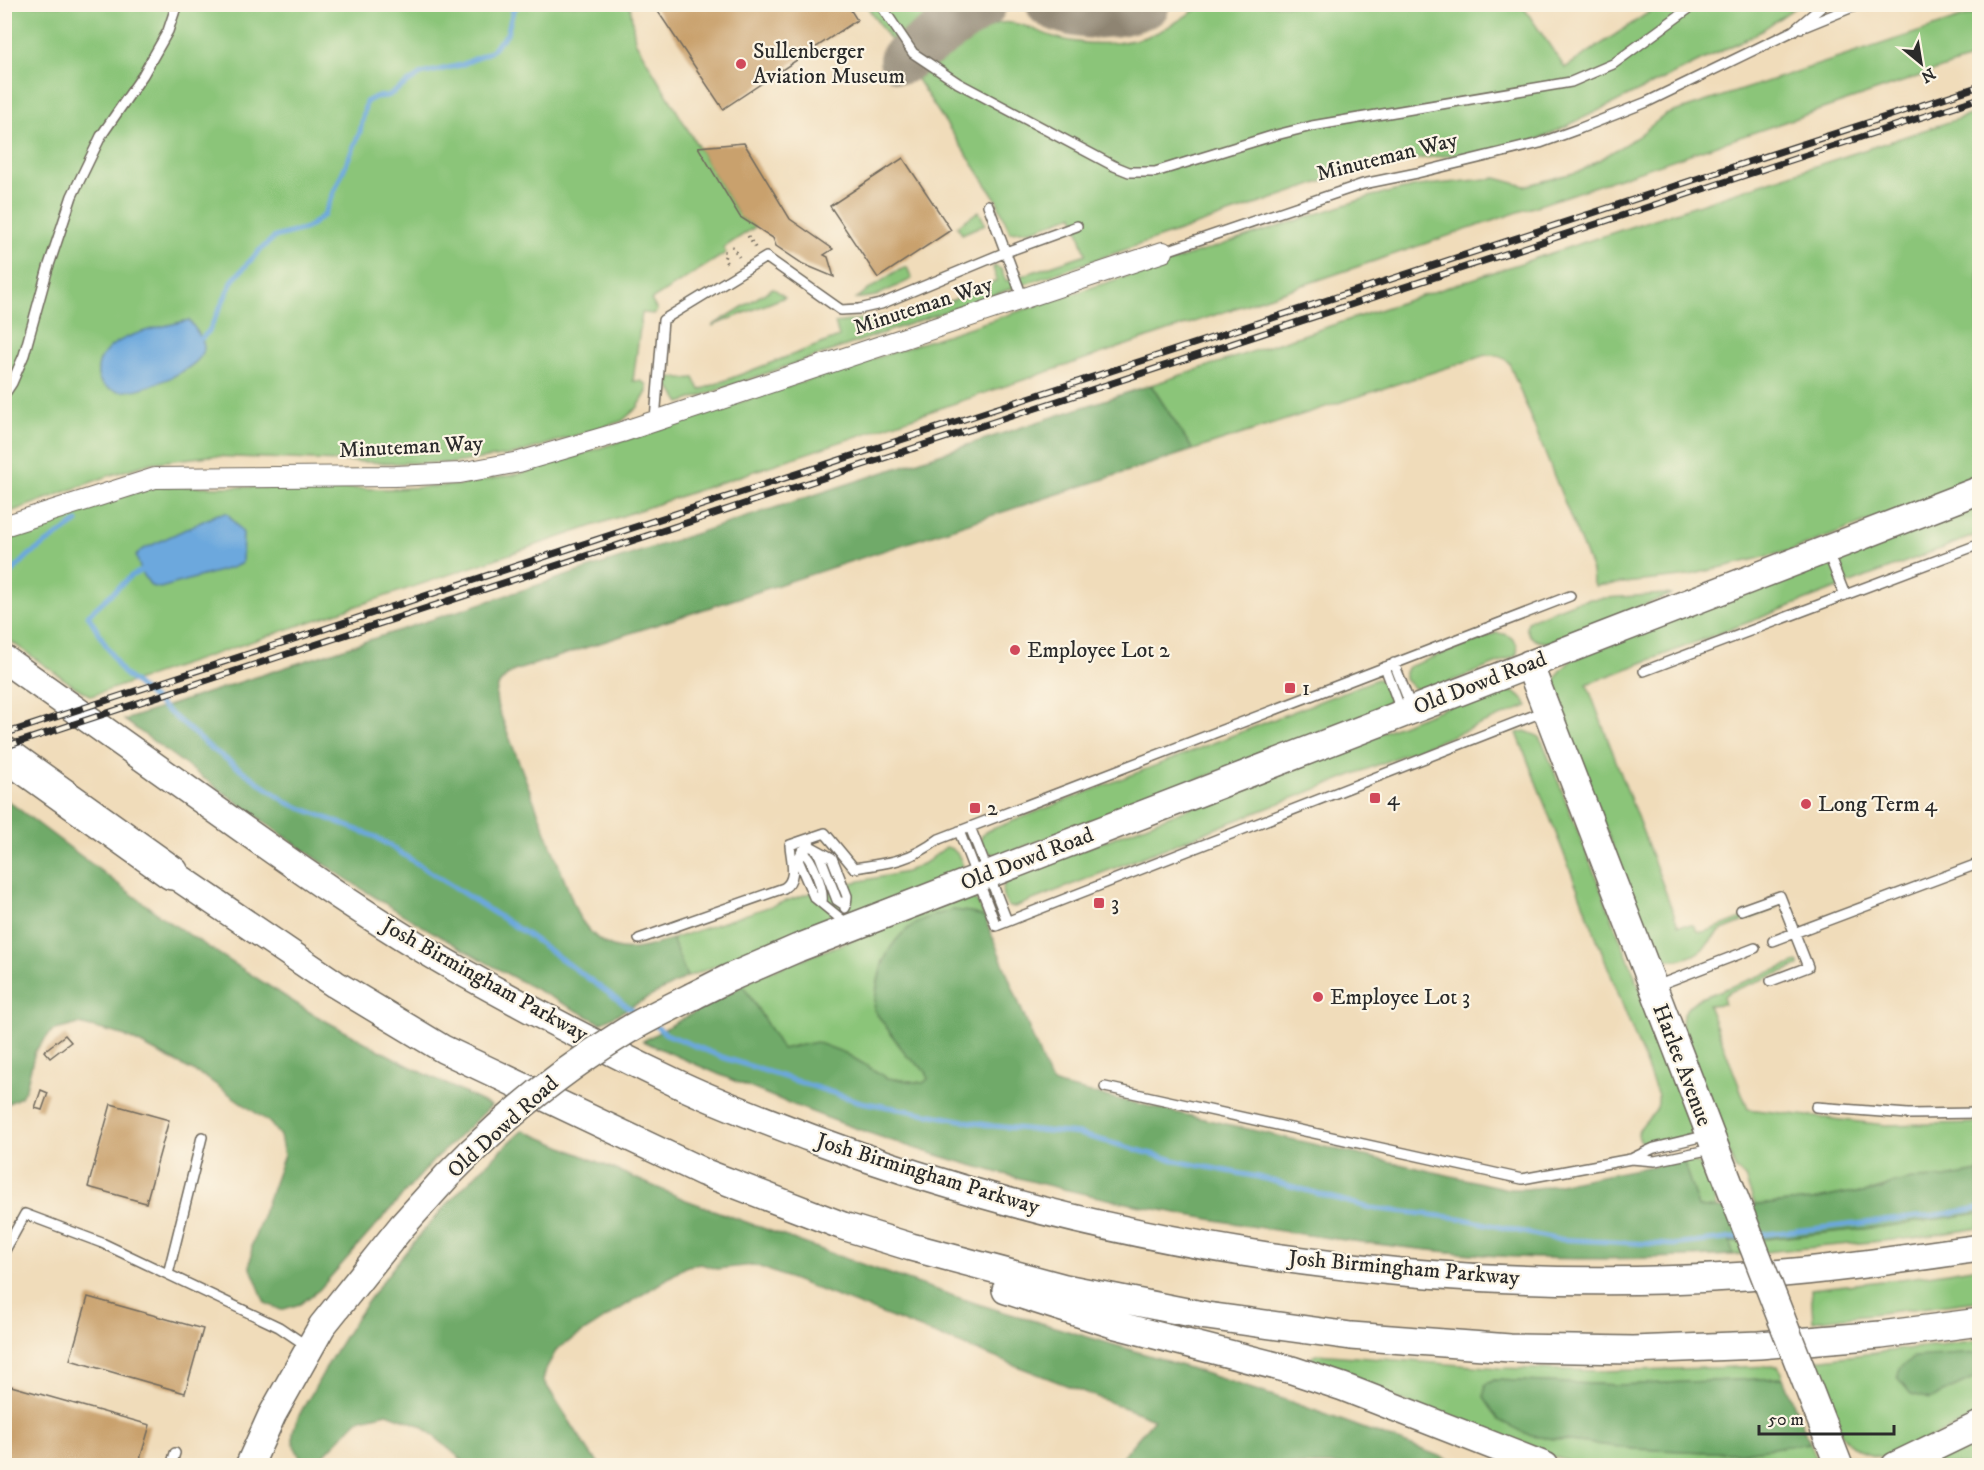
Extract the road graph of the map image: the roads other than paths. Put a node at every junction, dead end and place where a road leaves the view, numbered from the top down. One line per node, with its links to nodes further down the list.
1 (177, 4): 12 (lane)
2 (880, 4): 3 (lane)
3 (1695, 4)
4 (1825, 4): 6 (lane, Minuteman Way)
5 (1860, 4): 6 (lane)
6 (1793, 31): 10 (lane, Minuteman Way)
7 (988, 205): 9 (lane)
8 (1077, 226): 9 (lane)
9 (1006, 252): 11 (lane); 13 (lane)
10 (1162, 252): 11 (street, Minuteman Way)
11 (1023, 299): 13 (street, Minuteman Way)
12 (4, 395)
13 (655, 421): 15 (street, Minuteman Way)
14 (1980, 490): 17 (main road, Old Dowd Road)
15 (4, 526)
16 (1980, 544): 18 (lane)
17 (1826, 549): 18 (lane); 22 (main road, Old Dowd Road)
18 (1845, 595): 24 (lane)
19 (1570, 596): 21 (lane)
20 (4, 659): 50 (main road, Josh Birmingham Parkway)
21 (1394, 663): 23 (lane); 26 (lane)
22 (1529, 664): 25 (main road, Harlee Avenue); 26 (main road, Old Dowd Road)
23 (1385, 667): 26 (lane); 29 (lane)
24 (1644, 671)
25 (1545, 710): 37 (lane); 43 (main road, Harlee Avenue)
26 (1407, 711): 34 (main road, Old Dowd Road)
27 (4, 753): 33 (highway)
28 (4, 770): 33 (highway)
29 (970, 827): 30 (lane); 34 (lane)
30 (959, 831): 31 (lane); 34 (lane)
31 (809, 847): 36 (lane); 36 (lane); 39 (lane)
32 (1980, 863): 38 (lane)
33 (172, 873): 49 (main road)
34 (983, 876): 36 (main road, Old Dowd Road); 37 (lane); 37 (lane)
35 (1741, 910): 38 (lane)
36 (844, 918): 54 (main road, Old Dowd Road, bridge)
37 (1008, 921)
38 (1795, 933): 40 (lane); 42 (lane)
39 (639, 939)
40 (1773, 941)
41 (1755, 948): 43 (lane)
42 (1771, 981)
43 (1652, 987): 48 (main road, Harlee Avenue)
44 (1105, 1087): 48 (lane)
45 (1816, 1107): 46 (lane)
46 (1980, 1113)
47 (202, 1137): 52 (lane)
48 (1712, 1142): 60 (main road, Harlee Avenue, bridge)
49 (843, 1226): 53 (main road); 59 (main road)
50 (1980, 1248)
51 (4, 1252): 52 (lane)
52 (168, 1274): 54 (lane)
53 (1980, 1322)
54 (310, 1348): 58 (main road, Old Dowd Road)
55 (1980, 1425): 61 (main road)
56 (175, 1453): 57 (lane)
57 (171, 1466)
58 (249, 1466)
59 (1545, 1466)
60 (1839, 1466)
61 (1895, 1466)

